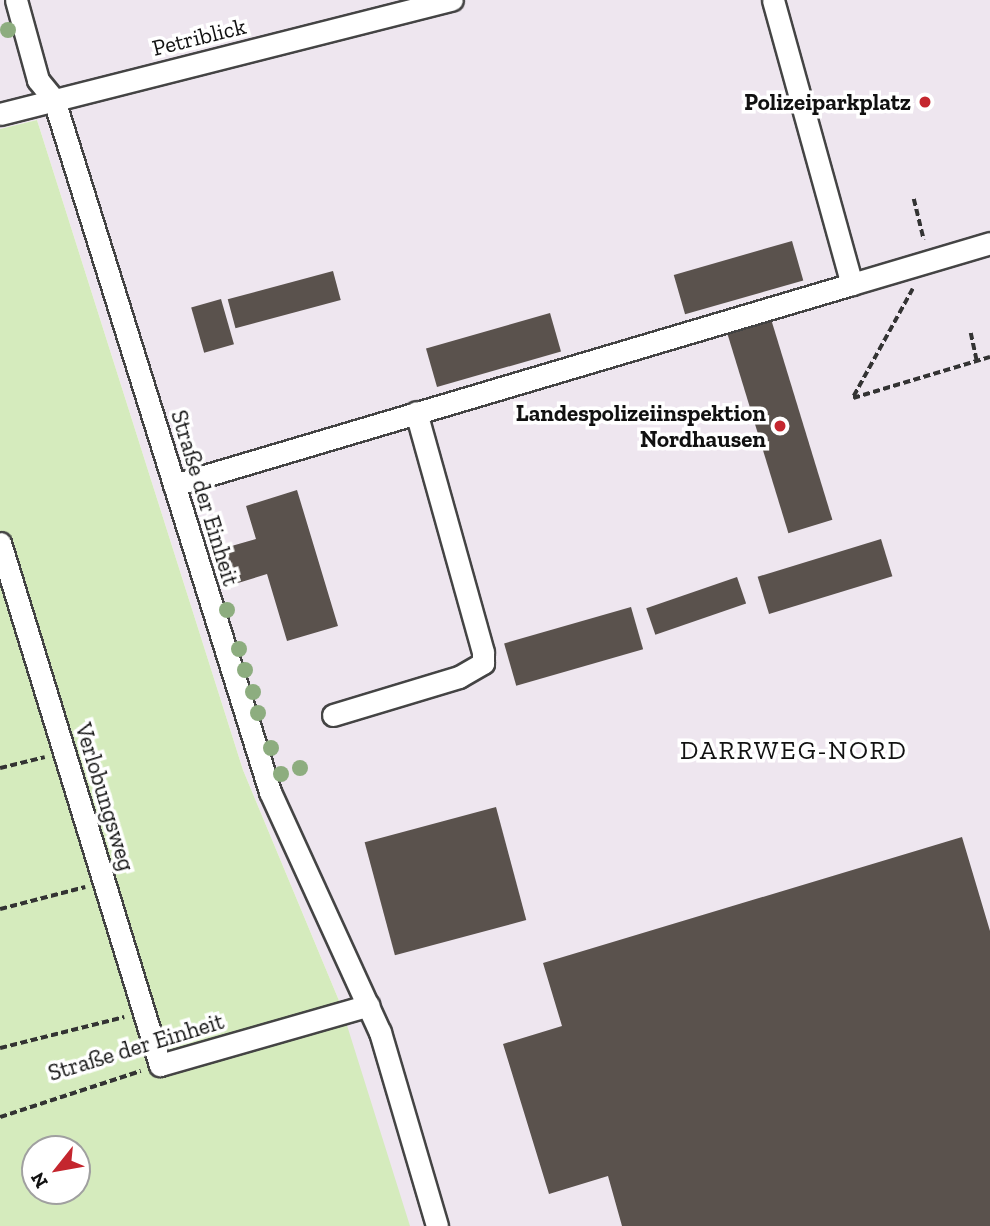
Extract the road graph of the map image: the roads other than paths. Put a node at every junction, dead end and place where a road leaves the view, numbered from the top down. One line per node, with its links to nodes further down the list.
1 (16, 0): 4 (street, Straße der Einheit)
2 (452, 0): 4 (street, Petriblick)
3 (773, 0): 7 (street)
4 (54, 100): 5 (street, Petriblick); 9 (street, Straße der Einheit)
5 (0, 114)
6 (990, 243): 7 (street)
7 (852, 284): 8 (street)
8 (416, 411): 9 (street); 11 (street)
9 (173, 485): 12 (street, Straße der Einheit)
10 (0, 543): 13 (street, Verlobungsweg)
11 (333, 715)
12 (369, 1005): 13 (street, Straße der Einheit); 14 (street, Straße der Einheit)
13 (160, 1065)
14 (438, 1226)

